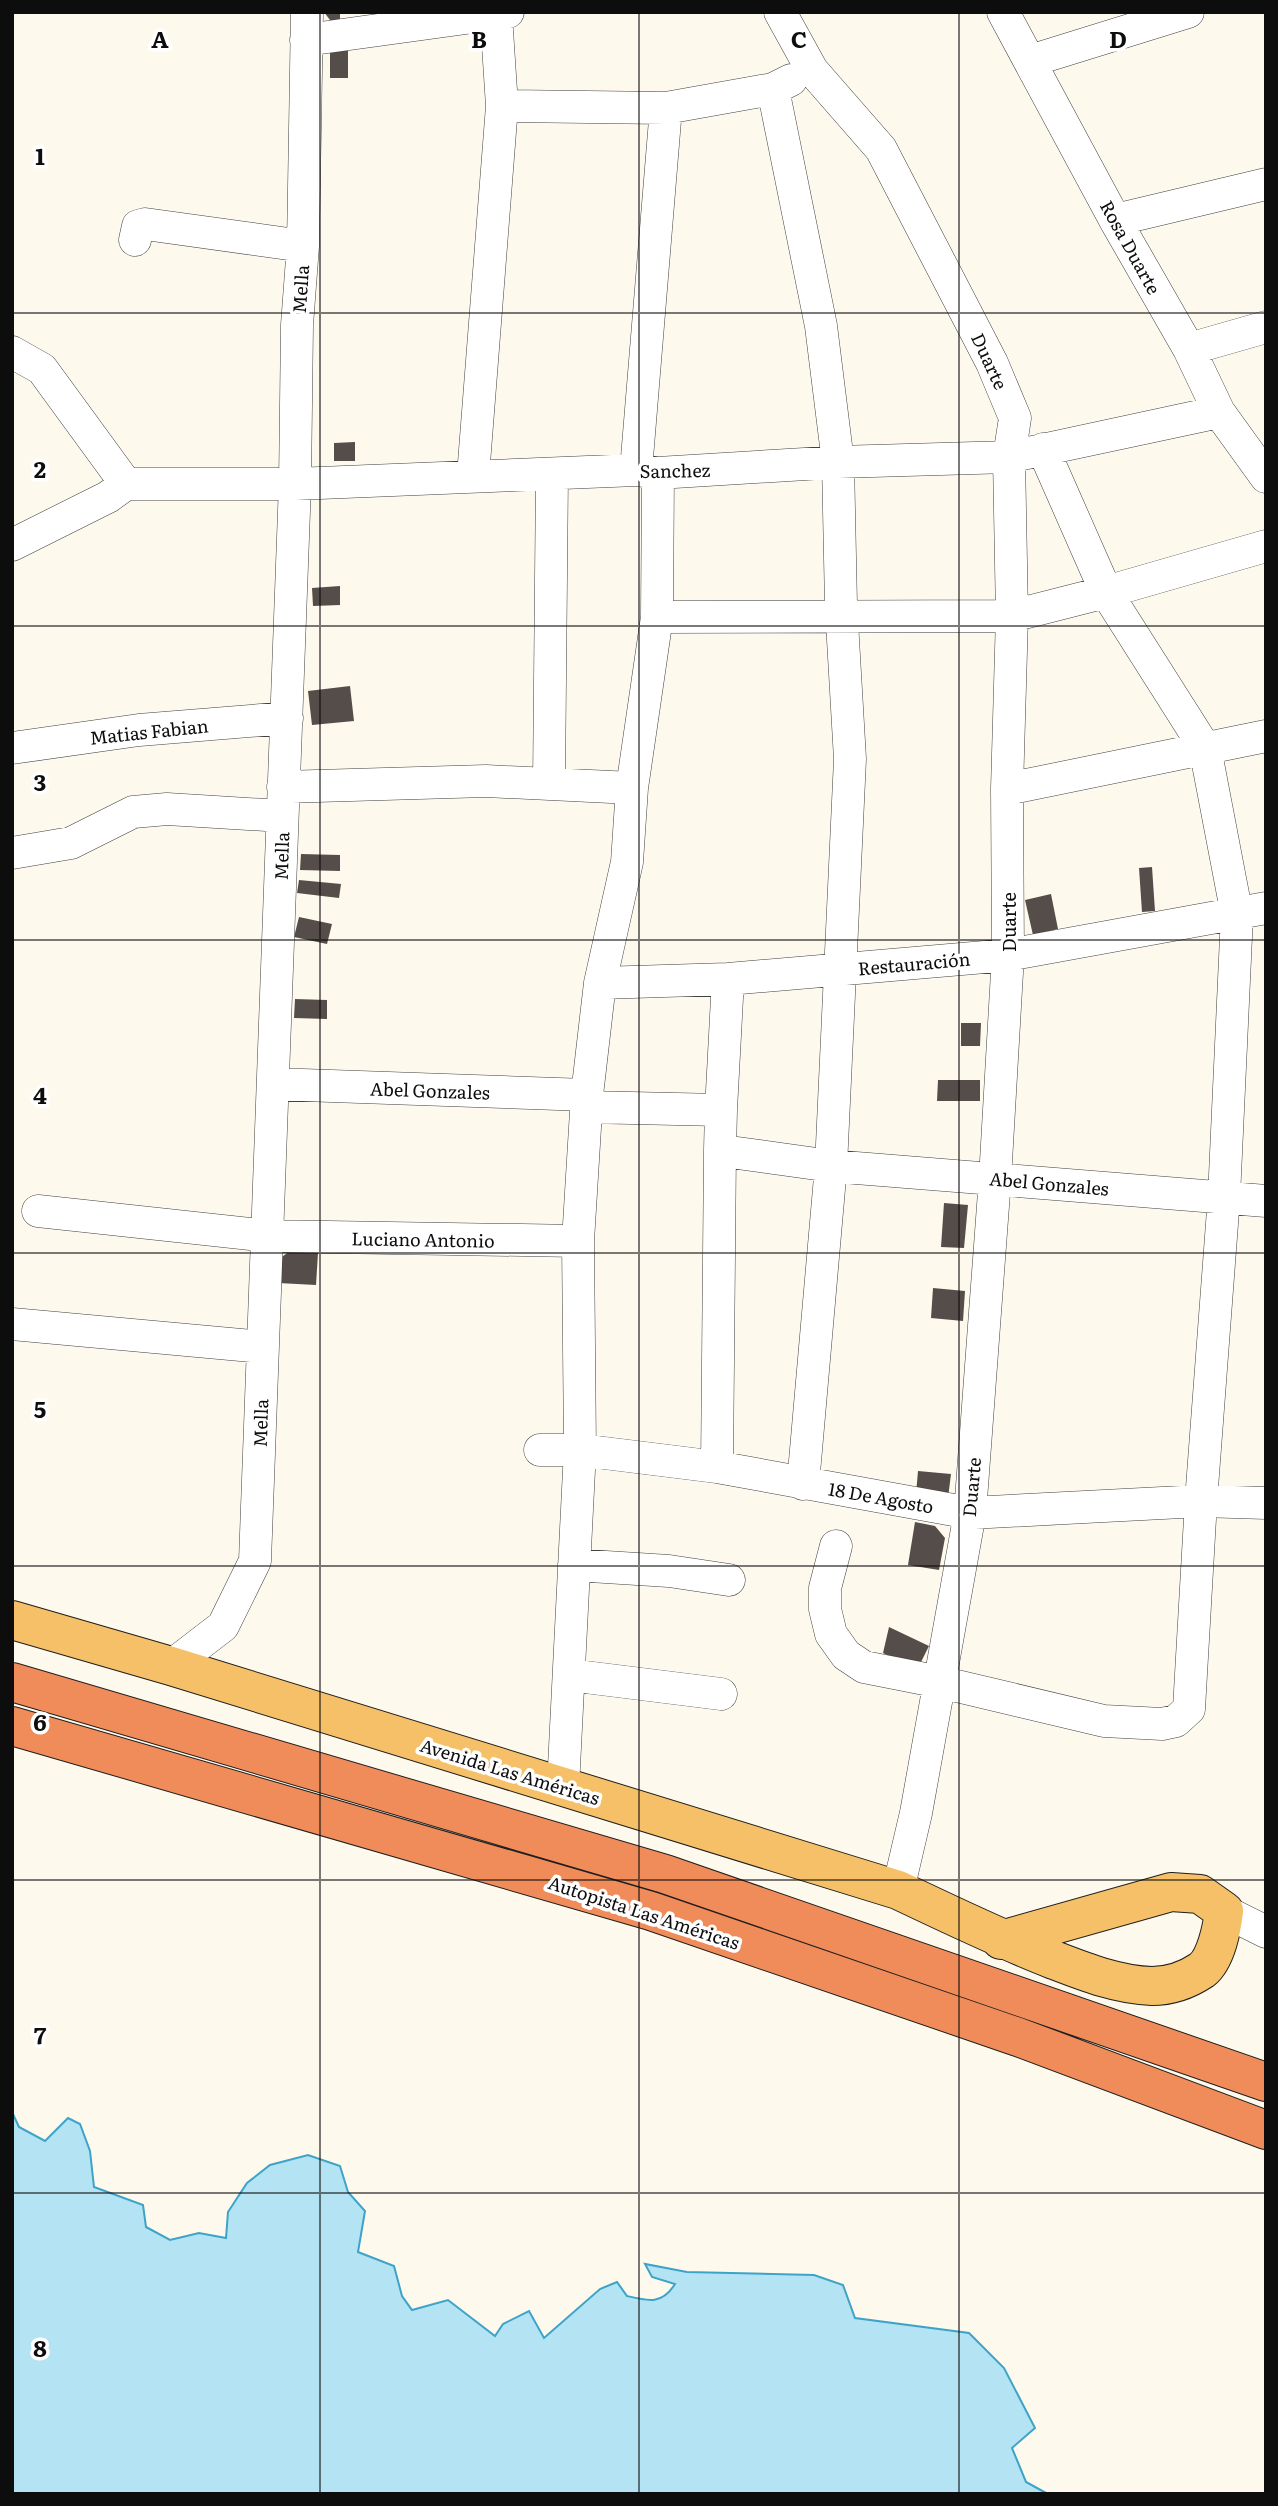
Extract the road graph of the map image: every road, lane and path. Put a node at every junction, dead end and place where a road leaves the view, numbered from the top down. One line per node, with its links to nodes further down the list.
1 (780, 12): 7 (street, Duarte)
2 (1003, 12): 6 (street, Rosa Duarte)
3 (1188, 12): 6 (street)
4 (502, 13): 5 (street); 9 (street)
5 (306, 26): 14 (street, Mella)
6 (1030, 61): 12 (street, Rosa Duarte)
7 (811, 69): 8 (street); 20 (street, Duarte)
8 (773, 89): 10 (street); 21 (street)
9 (502, 106): 10 (street); 24 (street)
10 (666, 108): 22 (street)
11 (1266, 184): 12 (street)
12 (1115, 220): 16 (street, Rosa Duarte)
13 (135, 240): 14 (street)
14 (303, 246): 27 (street, Mella)
15 (1266, 327): 16 (street)
16 (1189, 349): 18 (street, Rosa Duarte)
17 (12, 352): 26 (street)
18 (1219, 412): 19 (street, Sanchez); 25 (street, Rosa Duarte)
19 (1042, 449): 20 (street, Sanchez); 30 (street)
20 (1009, 457): 21 (street, Sanchez); 31 (street, Duarte)
21 (838, 462): 22 (street, Sanchez); 33 (street)
22 (647, 471): 23 (street, Sanchez); 32 (street)
23 (552, 475): 24 (street, Sanchez); 38 (street)
24 (473, 476): 27 (street, Sanchez)
25 (1266, 477)
26 (126, 484): 27 (street, Sanchez); 28 (street)
27 (295, 484): 34 (street, Mella)
28 (12, 545)
29 (1266, 546): 30 (street)
30 (1106, 592): 31 (street); 37 (street)
31 (1012, 616): 33 (street); 40 (street, Duarte)
32 (657, 617): 33 (street); 39 (street)
33 (841, 618): 45 (street)
34 (287, 718): 36 (street, Matias Fabian); 41 (street, Mella)
35 (1266, 736): 37 (street)
36 (12, 748)
37 (1205, 748): 40 (street); 43 (street)
38 (549, 784): 39 (street); 41 (street)
39 (632, 788): 47 (street)
40 (1007, 789): 44 (street, Duarte)
41 (283, 802): 42 (street); 48 (street, Mella)
42 (12, 853)
43 (1252, 912): 44 (street, Restauración); 54 (street)
44 (1009, 955): 45 (street, Restauración); 53 (street, Duarte)
45 (840, 970): 46 (street, Restauración); 52 (street)
46 (728, 979): 47 (street, Restauración); 50 (street)
47 (600, 983): 49 (street)
48 (274, 1084): 49 (street, Abel Gonzales); 57 (street, Mella)
49 (587, 1101): 50 (street, Abel Gonzales); 58 (street)
50 (721, 1110): 51 (street)
51 (720, 1150): 52 (street, Abel Gonzales); 63 (street)
52 (831, 1166): 53 (street, Abel Gonzales); 64 (street)
53 (995, 1179): 54 (street, Abel Gonzales); 67 (street, Duarte)
54 (1224, 1197): 55 (street, Abel Gonzales); 65 (street)
55 (1266, 1201)
56 (38, 1211): 57 (street, Luciano Antonio)
57 (268, 1236): 58 (street, Luciano Antonio); 60 (street, Mella)
58 (578, 1241): 62 (street)
59 (12, 1324): 60 (street)
60 (263, 1347): 72 (street, Mella)
61 (540, 1450): 62 (street, 18 De Agosto)
62 (580, 1450): 63 (street, 18 De Agosto); 69 (street)
63 (717, 1467): 64 (street, 18 De Agosto)
64 (803, 1484): 67 (street, 18 De Agosto)
65 (1201, 1501): 66 (street, 18 De Agosto); 67 (street, 18 De Agosto); 75 (street)
66 (1266, 1503)
67 (970, 1513): 75 (street, Duarte)
68 (836, 1546): 75 (street)
69 (575, 1565): 70 (street); 73 (street)
70 (729, 1580)
71 (12, 1620): 72 (main road, Avenida Las Américas)
72 (171, 1667): 78 (main road, Avenida Las Américas)
73 (569, 1675): 76 (street); 78 (street)
74 (12, 1682): 83 (highway)
75 (940, 1682): 79 (street, Duarte)
76 (721, 1694)
77 (12, 1726): 84 (highway, Autopista Las Américas)
78 (563, 1787): 79 (main road, Avenida Las Américas)
79 (898, 1889): 82 (main road, Avenida Las Américas)
80 (1224, 1911): 81 (street); 82 (main road); 82 (main road, Avenida Las Américas)
81 (1266, 1932)
82 (1001, 1940)
83 (1266, 2081)
84 (1266, 2130)

